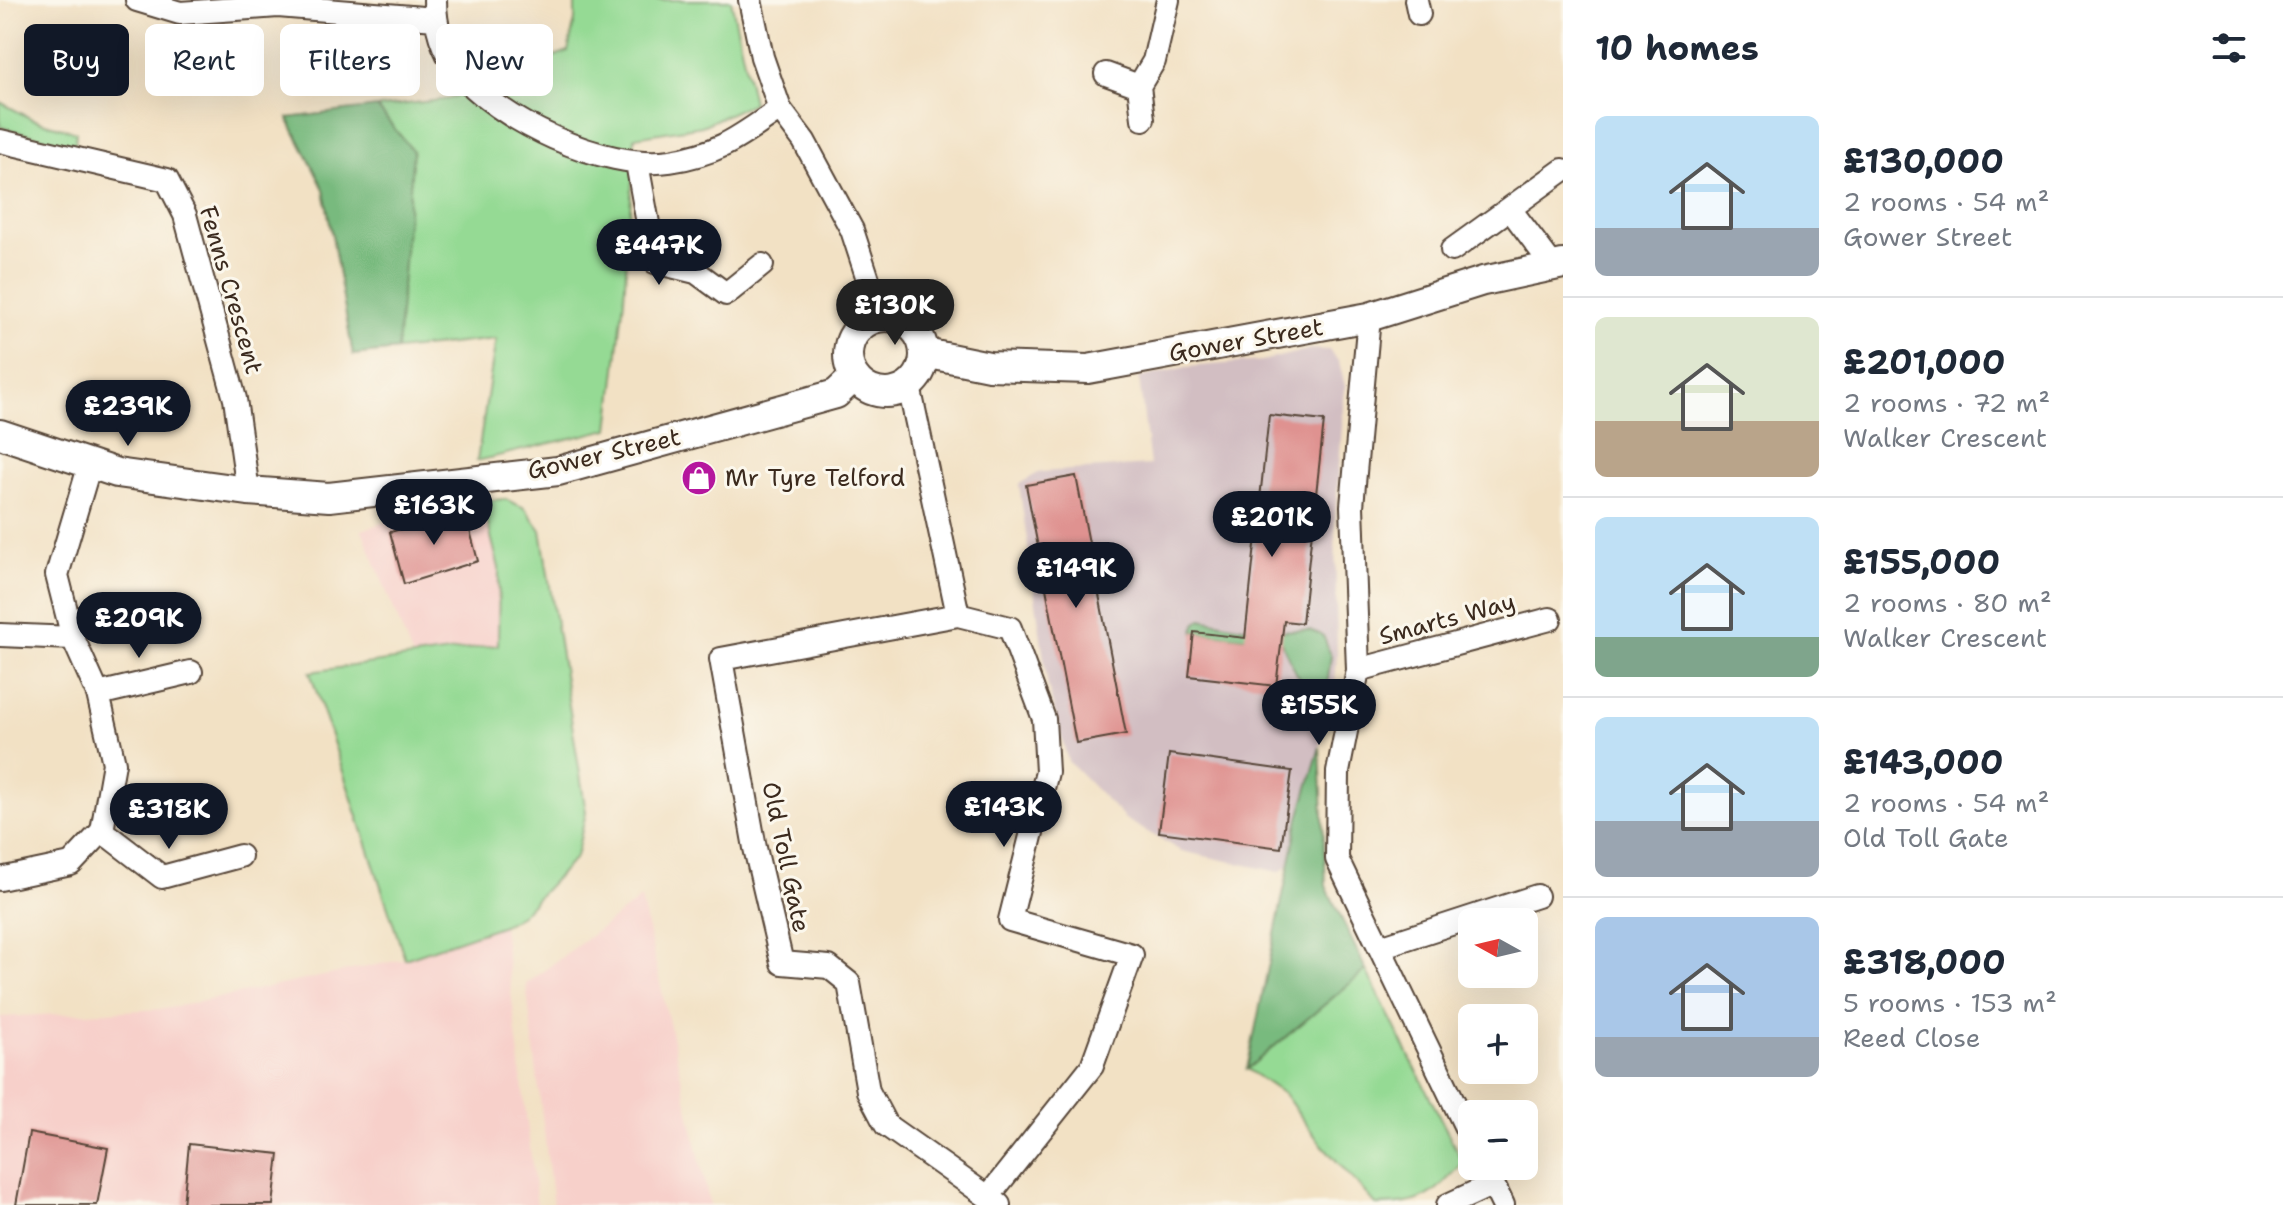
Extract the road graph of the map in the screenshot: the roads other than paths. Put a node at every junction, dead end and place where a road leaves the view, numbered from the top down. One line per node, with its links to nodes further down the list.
1 (137, 0): 4 (street)
2 (750, 0): 7 (street)
3 (1168, 0): 6 (street)
4 (435, 10): 10 (street)
5 (1106, 74): 6 (street)
6 (1139, 86): 8 (street)
7 (780, 109): 10 (street); 16 (street)
8 (1143, 119)
9 (0, 141): 23 (street, Fenns Crescent)
10 (637, 163): 14 (street)
11 (1563, 170): 12 (street)
12 (1510, 209): 13 (street); 15 (street)
13 (1452, 250)
14 (762, 265)
15 (1558, 265): 17 (street, Gower Street)
16 (880, 316): 18 (street); 19 (street)
17 (1369, 317): 18 (street, Gower Street); 28 (street)
18 (925, 353): 20 (street)
19 (854, 377): 20 (street); 23 (street, Gower Street)
20 (909, 386): 24 (street)
21 (0, 434): 22 (street, Gower Street)
22 (90, 464): 23 (street, Gower Street); 27 (street)
23 (248, 491)
24 (958, 615): 39 (street, Old Toll Gate); 39 (street, Old Toll Gate)
25 (1550, 619): 28 (street, Smarts Way)
26 (0, 635): 27 (street)
27 (73, 638): 30 (street)
28 (1358, 670): 35 (street)
29 (191, 672): 30 (street)
30 (98, 694): 31 (street)
31 (102, 831): 32 (street); 33 (street)
32 (240, 856)
33 (0, 879)
34 (1537, 896): 35 (street)
35 (1380, 947): 36 (street)
36 (1458, 1111)
37 (1482, 1180): 40 (street)
38 (1491, 1180): 41 (street)
39 (993, 1201)
40 (1448, 1205)
41 (1503, 1205)

